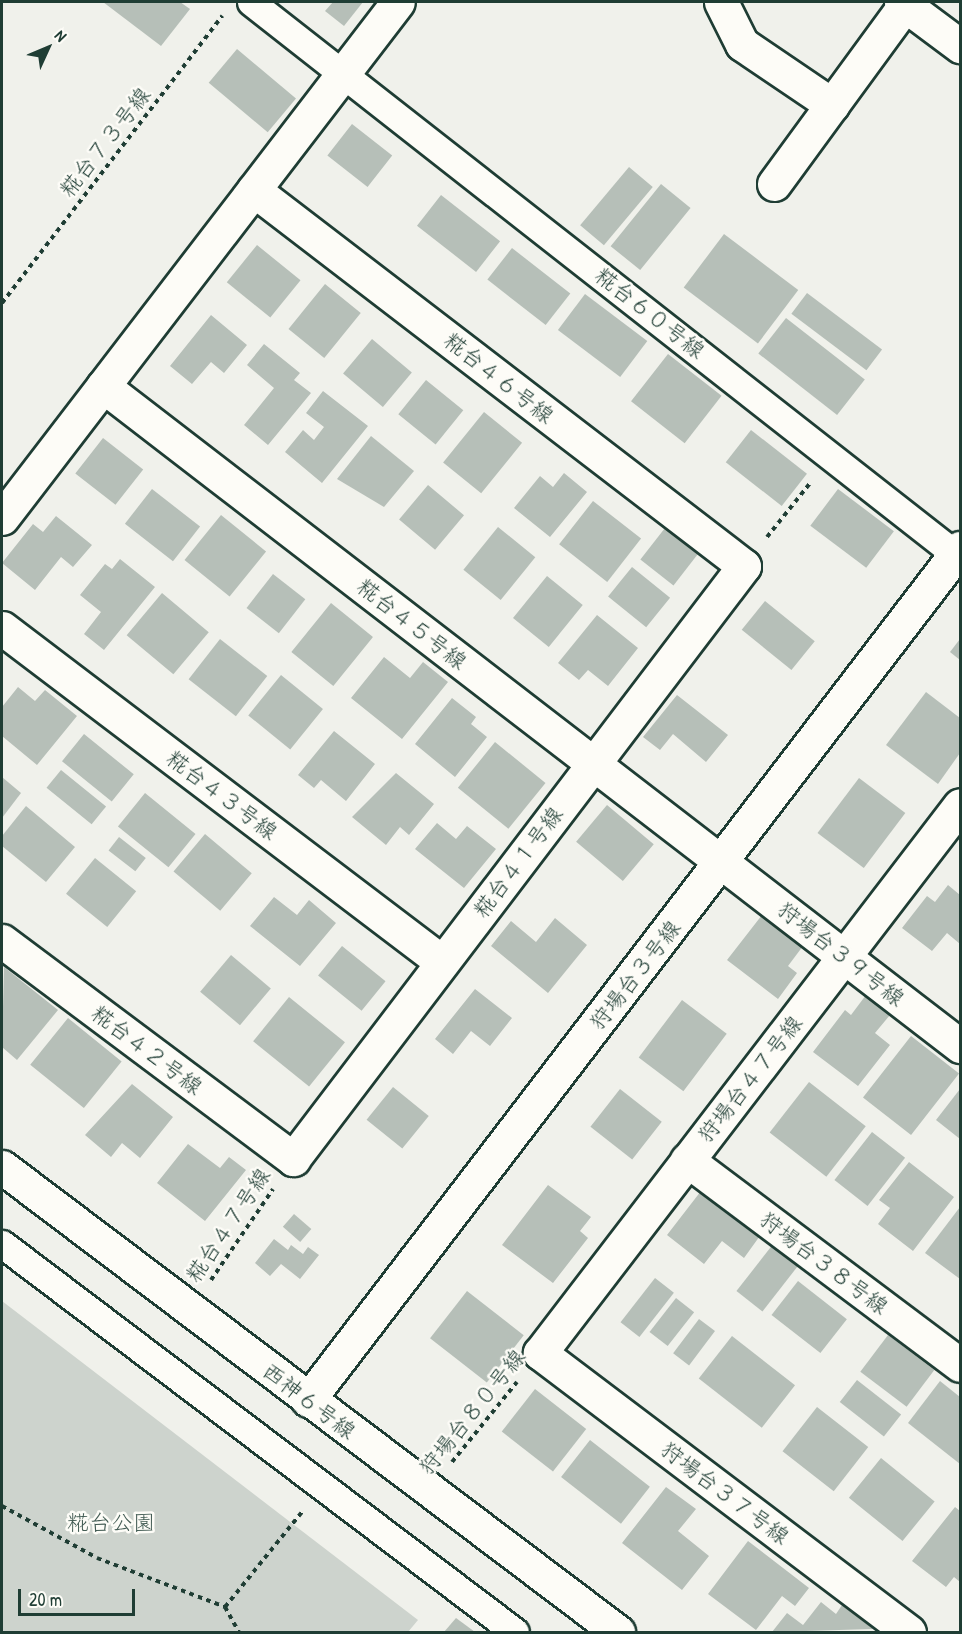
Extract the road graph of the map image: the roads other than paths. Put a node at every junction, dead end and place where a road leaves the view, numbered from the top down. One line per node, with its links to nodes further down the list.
1 (398, 2): 6 (street)
2 (721, 2): 7 (street)
3 (903, 3): 5 (street); 7 (street)
4 (239, 6): 6 (street, 糀台６０号線)
5 (960, 46)
6 (345, 71): 9 (street); 12 (street, 糀台６０号線)
7 (832, 105): 8 (street)
8 (774, 184)
9 (254, 190): 10 (street); 13 (street, 糀台４６号線)
10 (103, 386): 11 (street); 15 (street, 糀台４５号線)
11 (2, 518)
12 (959, 553): 17 (street, 狩場台３号線)
13 (744, 566): 15 (street, 糀台４１号線)
14 (2, 628): 20 (street, 糀台４３号線)
15 (593, 764): 17 (street, 糀台４５号線); 20 (street, 糀台４１号線)
16 (960, 805): 19 (street, 狩場台４７号線)
17 (722, 862): 19 (street, 狩場台３９号線); 28 (street, 狩場台３号線)
18 (2, 941): 22 (street, 糀台４２号線)
19 (844, 956): 21 (street, 狩場台３９号線); 23 (street, 狩場台４７号線)
20 (442, 962): 22 (street, 糀台４１号線)
21 (960, 1046)
22 (293, 1159)
23 (687, 1161): 26 (street, 狩場台４７号線); 27 (street, 狩場台３８号線)
24 (2, 1167): 28 (street, 西神６号線)
25 (2, 1244): 29 (street)
26 (540, 1353): 31 (street, 狩場台３７号線)
27 (960, 1365)
28 (308, 1400): 30 (street, 西神６号線)
29 (515, 1632)
30 (618, 1632)
31 (909, 1632)

